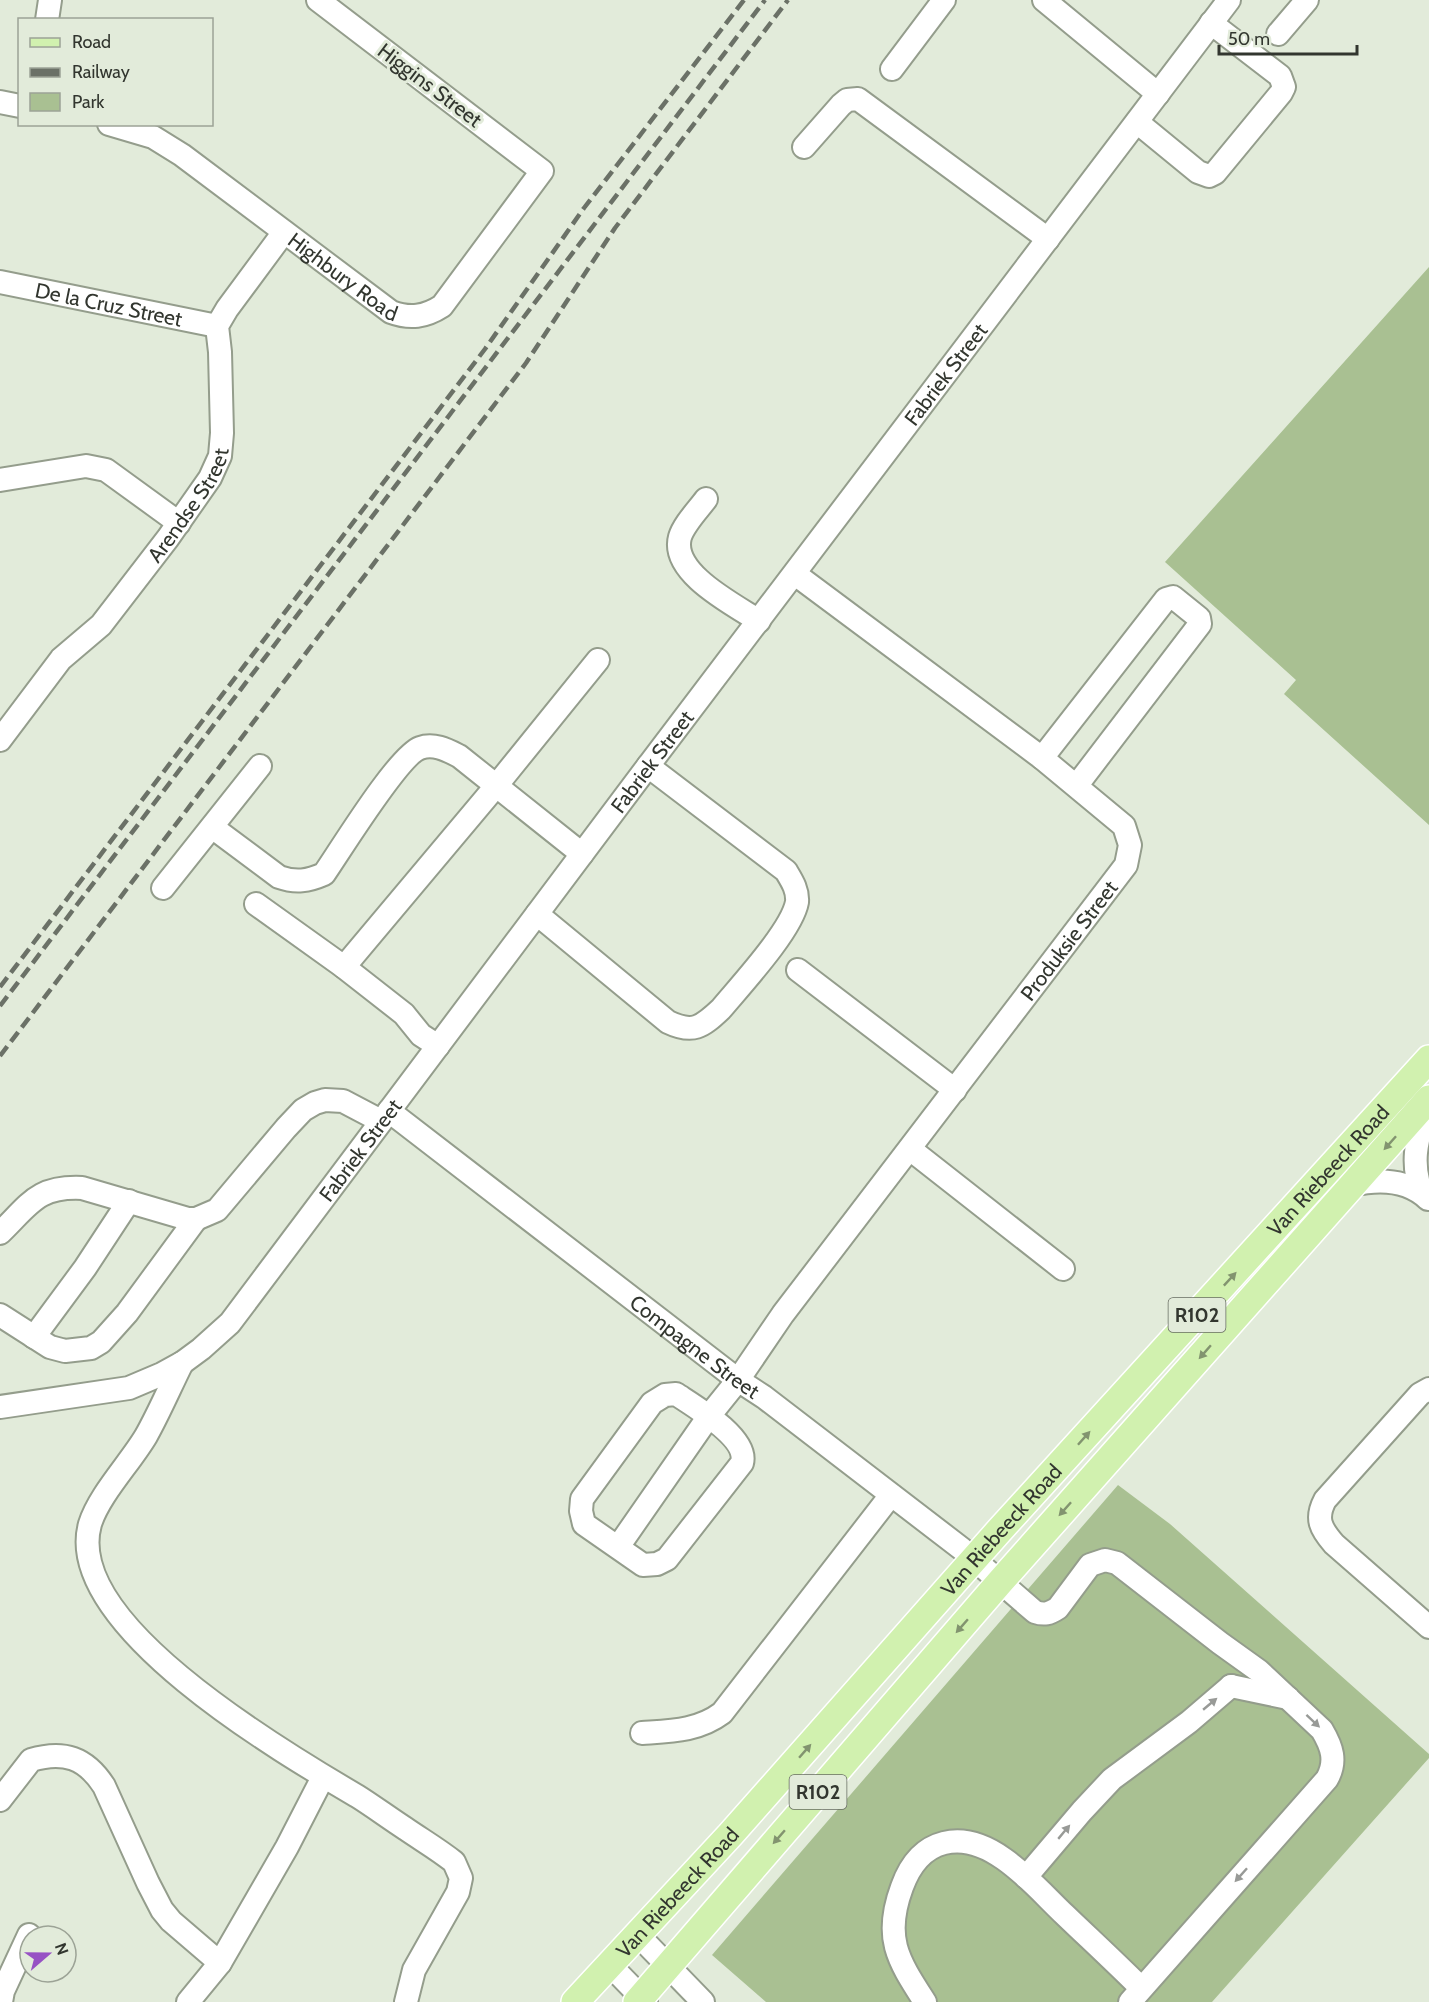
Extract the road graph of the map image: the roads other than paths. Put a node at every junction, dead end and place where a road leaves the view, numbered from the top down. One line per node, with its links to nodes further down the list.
1 (50, 0): 7 (street)
2 (318, 0): 17 (street, Higgins Street)
3 (944, 0): 10 (street)
4 (1044, 0): 11 (street)
5 (1229, 0): 8 (street, Fabriek Street)
6 (1307, 0): 9 (street)
7 (46, 18)
8 (1211, 23): 11 (street, Fabriek Street); 14 (street)
9 (1278, 34)
10 (892, 69)
11 (1158, 94): 14 (street, Fabriek Street)
12 (0, 102): 13 (street)
13 (18, 106)
14 (1137, 122): 19 (street, Fabriek Street)
15 (117, 126): 18 (street, Highbury Road)
16 (804, 147): 19 (street)
17 (542, 171): 18 (street, Highbury Road)
18 (284, 232): 21 (street)
19 (1048, 239): 25 (street, Fabriek Street)
20 (0, 282): 21 (street, De la Cruz Street)
21 (217, 326): 24 (street, Arendse Street)
22 (0, 480): 24 (street)
23 (706, 499): 26 (street)
24 (179, 523): 28 (street, Arendse Street)
25 (795, 574): 26 (street, Fabriek Street); 29 (street, Produksie Street)
26 (759, 621): 31 (street, Fabriek Street)
27 (598, 660): 33 (street)
28 (3, 731)
29 (1042, 758): 32 (street, Produksie Street); 32 (street)
30 (260, 766): 34 (street)
31 (648, 766): 35 (street, Fabriek Street); 38 (street)
32 (1077, 785): 43 (street, Produksie Street)
33 (496, 786): 34 (street); 35 (street); 39 (street)
34 (212, 826): 36 (street)
35 (582, 854): 38 (street, Fabriek Street)
36 (163, 888)
37 (256, 904): 39 (street)
38 (537, 914): 41 (street, Fabriek Street)
39 (344, 967): 41 (street)
40 (798, 970): 43 (street)
41 (438, 1046): 45 (street, Fabriek Street)
42 (1429, 1059): 62 (main road, Van Riebeeck Road / R102, one-way to 42)
43 (955, 1090): 46 (street, Produksie Street)
44 (1429, 1099): 47 (main road, Van Riebeeck Road / R102, one-way to 47); 48 (street)
45 (385, 1116): 50 (street, Compagne Street); 55 (street, Fabriek Street); 56 (street, Compagne Street)
46 (910, 1149): 52 (street); 56 (street, Produksie Street)
47 (1352, 1185): 48 (street); 63 (main road, Van Riebeeck Road / R102, one-way to 63)
48 (1425, 1197)
49 (129, 1201): 50 (street); 51 (street); 54 (street)
50 (196, 1219): 54 (street)
51 (0, 1233)
52 (1063, 1269)
53 (0, 1315): 54 (street)
54 (34, 1337)
55 (182, 1363): 58 (street, Fabriek Street); 69 (street)
56 (738, 1380): 59 (street, Produksie Street); 60 (street, Compagne Street)
57 (1429, 1389): 64 (street)
58 (0, 1407)
59 (709, 1416): 61 (street, Produksie Street); 61 (street); 61 (street)
60 (891, 1495): 62 (street, Compagne Street); 68 (street)
61 (618, 1547)
62 (974, 1559): 63 (street, Compagne Street); 72 (main road, Van Riebeeck Road / R102, one-way to 62)
63 (1000, 1582): 65 (street, Compagne Street); 76 (main road, Van Riebeeck Road / R102, one-way to 76)
64 (1429, 1627)
65 (1220, 1643): 66 (street); 67 (street)
66 (1231, 1686): 67 (street); 71 (street, one-way to 66)
67 (1288, 1698): 77 (street, one-way to 77)
68 (642, 1733)
69 (323, 1777): 74 (street); 81 (street)
70 (0, 1800): 74 (street)
71 (1026, 1877): 77 (street); 84 (street)
72 (638, 1934): 75 (main road, Van Riebeeck Road / R102); 76 (street)
73 (18, 1959): 79 (street)
74 (220, 1963): 80 (street)
75 (609, 1964): 78 (street); 82 (main road, Van Riebeeck Road / R102)
76 (667, 1966): 78 (main road, Van Riebeeck Road / R102); 83 (street)
77 (1136, 1995)
78 (641, 2000)
79 (1, 2002)
80 (188, 2002)
81 (406, 2002)
82 (574, 2002)
83 (703, 2002)
84 (926, 2002)

